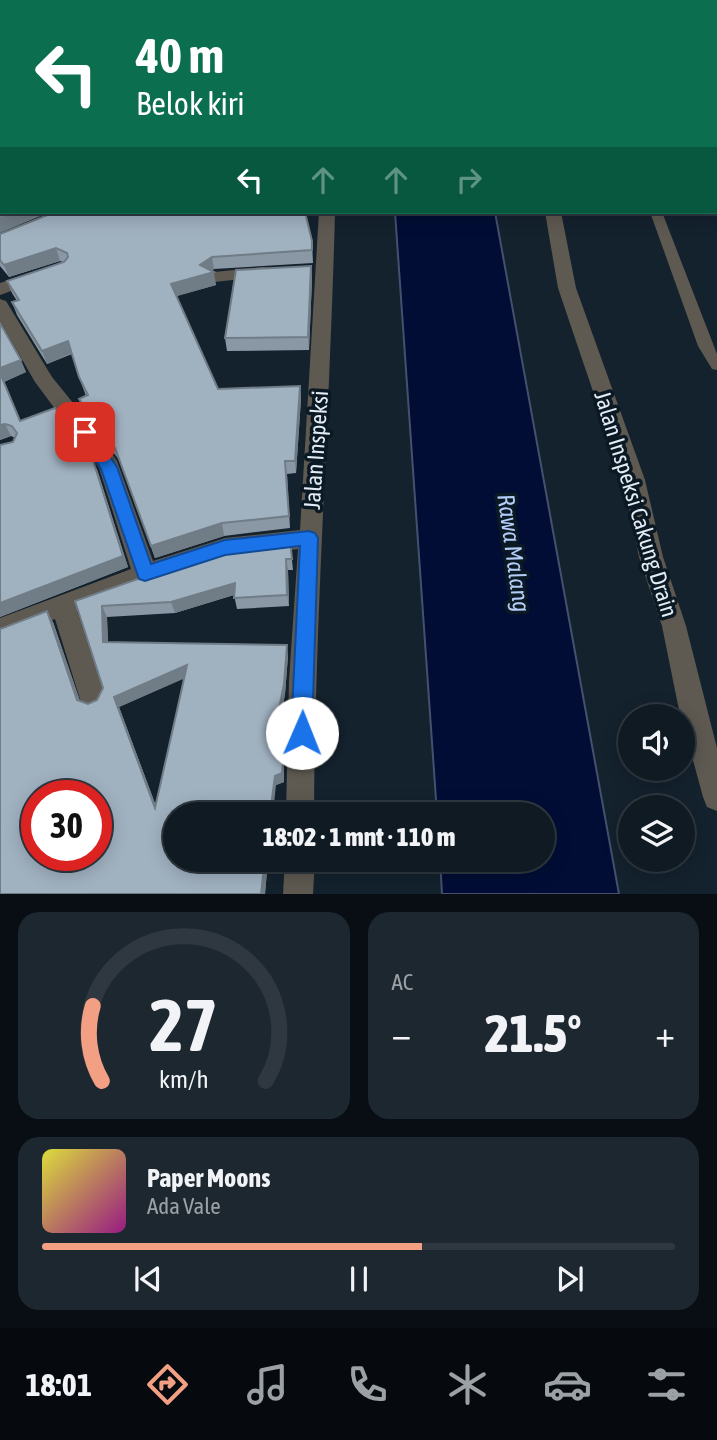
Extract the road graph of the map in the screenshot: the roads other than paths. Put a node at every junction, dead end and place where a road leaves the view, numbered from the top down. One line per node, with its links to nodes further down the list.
1 (327, 214): 11 (street, Jalan Inspeksi)
2 (553, 214): 16 (street, Jalan Inspeksi Cakung Drain)
3 (657, 214): 9 (lane)
4 (279, 271): 6 (street)
5 (49, 272): 7 (street)
6 (214, 277)
7 (0, 289)
8 (0, 305): 12 (street)
9 (711, 344): 10 (lane)
10 (717, 365)
11 (309, 538): 12 (street); 17 (street, Jalan Inspeksi)
12 (145, 573): 13 (street)
13 (62, 604): 14 (street); 15 (street)
14 (0, 629)
15 (93, 699)
16 (717, 797)
17 (300, 802)
18 (300, 872): 19 (street)
19 (299, 894)

